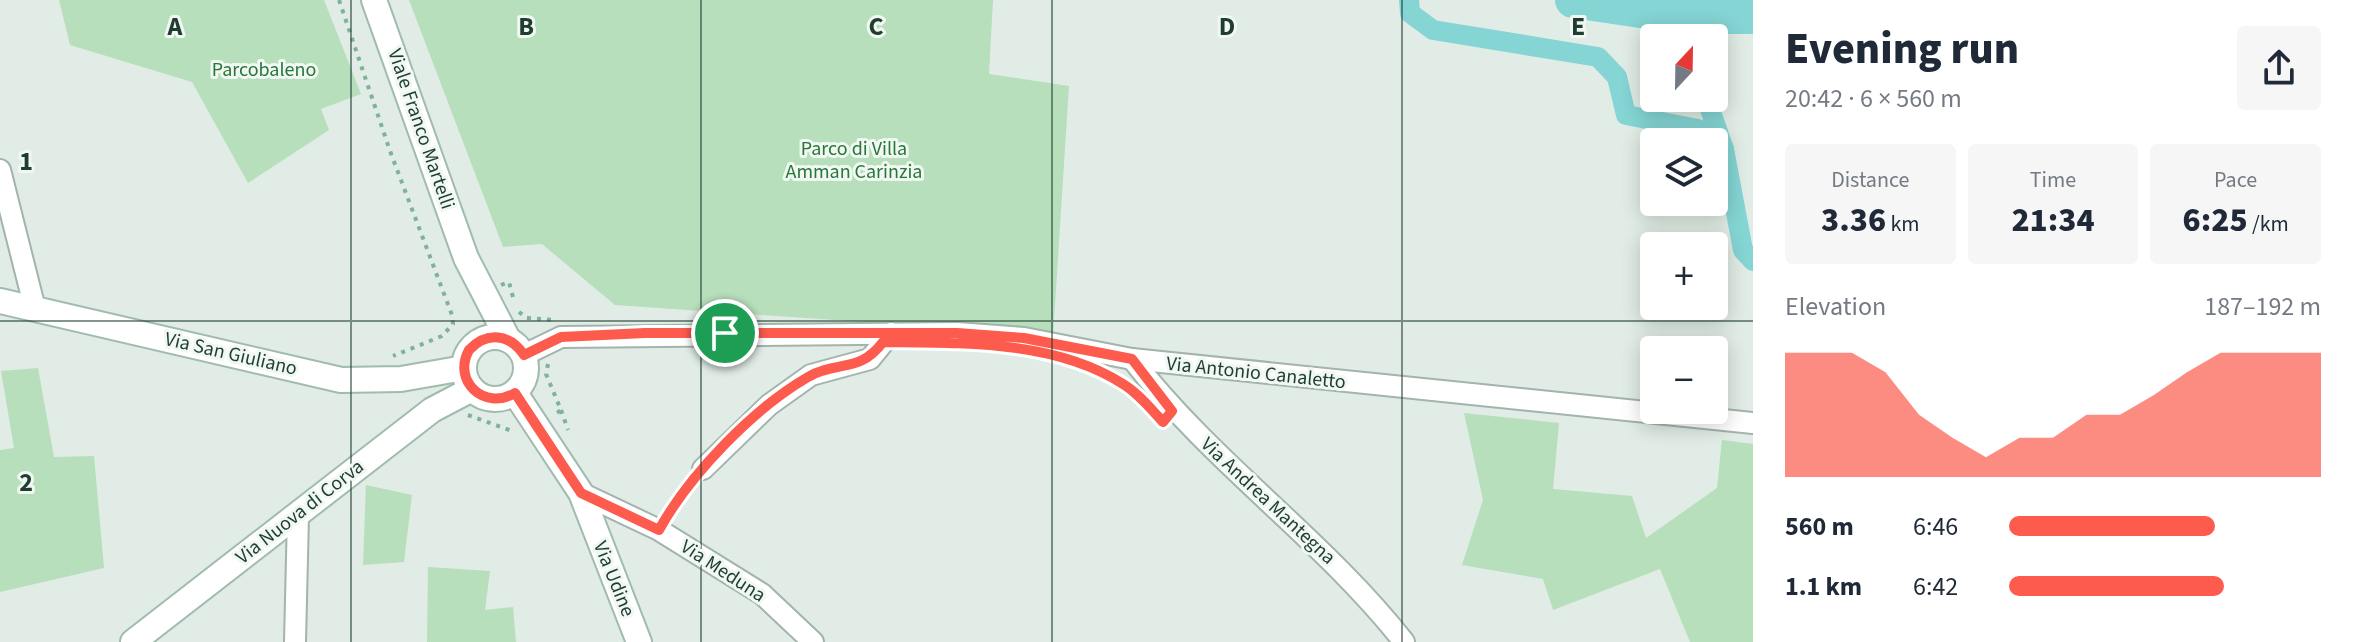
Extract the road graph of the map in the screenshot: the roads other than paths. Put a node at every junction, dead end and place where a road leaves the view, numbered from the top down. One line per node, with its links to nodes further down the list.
1 (374, 0): 3 (main road, Viale Franco Martelli)
2 (0, 170): 5 (street)
3 (466, 258): 7 (main road, Viale Franco Martelli); 8 (main road, Viale Franco Martelli)
4 (0, 301): 5 (main road, Via San Giuliano)
5 (35, 309): 10 (main road, Via San Giuliano)
6 (891, 333): 8 (street, Via Antonio Canaletto); 9 (street, Via Antonio Canaletto); 13 (street)
7 (481, 340): 8 (main road); 10 (main road)
8 (516, 347): 11 (main road)
9 (1132, 359): 12 (street, Via Antonio Canaletto); 20 (street, Via Andrea Mantegna)
10 (468, 378): 11 (main road); 15 (main road, Via Nuova di Corva)
11 (515, 393): 14 (main road, Via Udine)
12 (1753, 423)
13 (703, 469)
14 (581, 493): 18 (main road, Via Udine); 19 (street, Via Meduna)
15 (298, 515): 16 (main road, Via Nuova di Corva); 17 (street)
16 (133, 642)
17 (295, 642)
18 (639, 642)
19 (813, 642)
20 (1404, 642)

